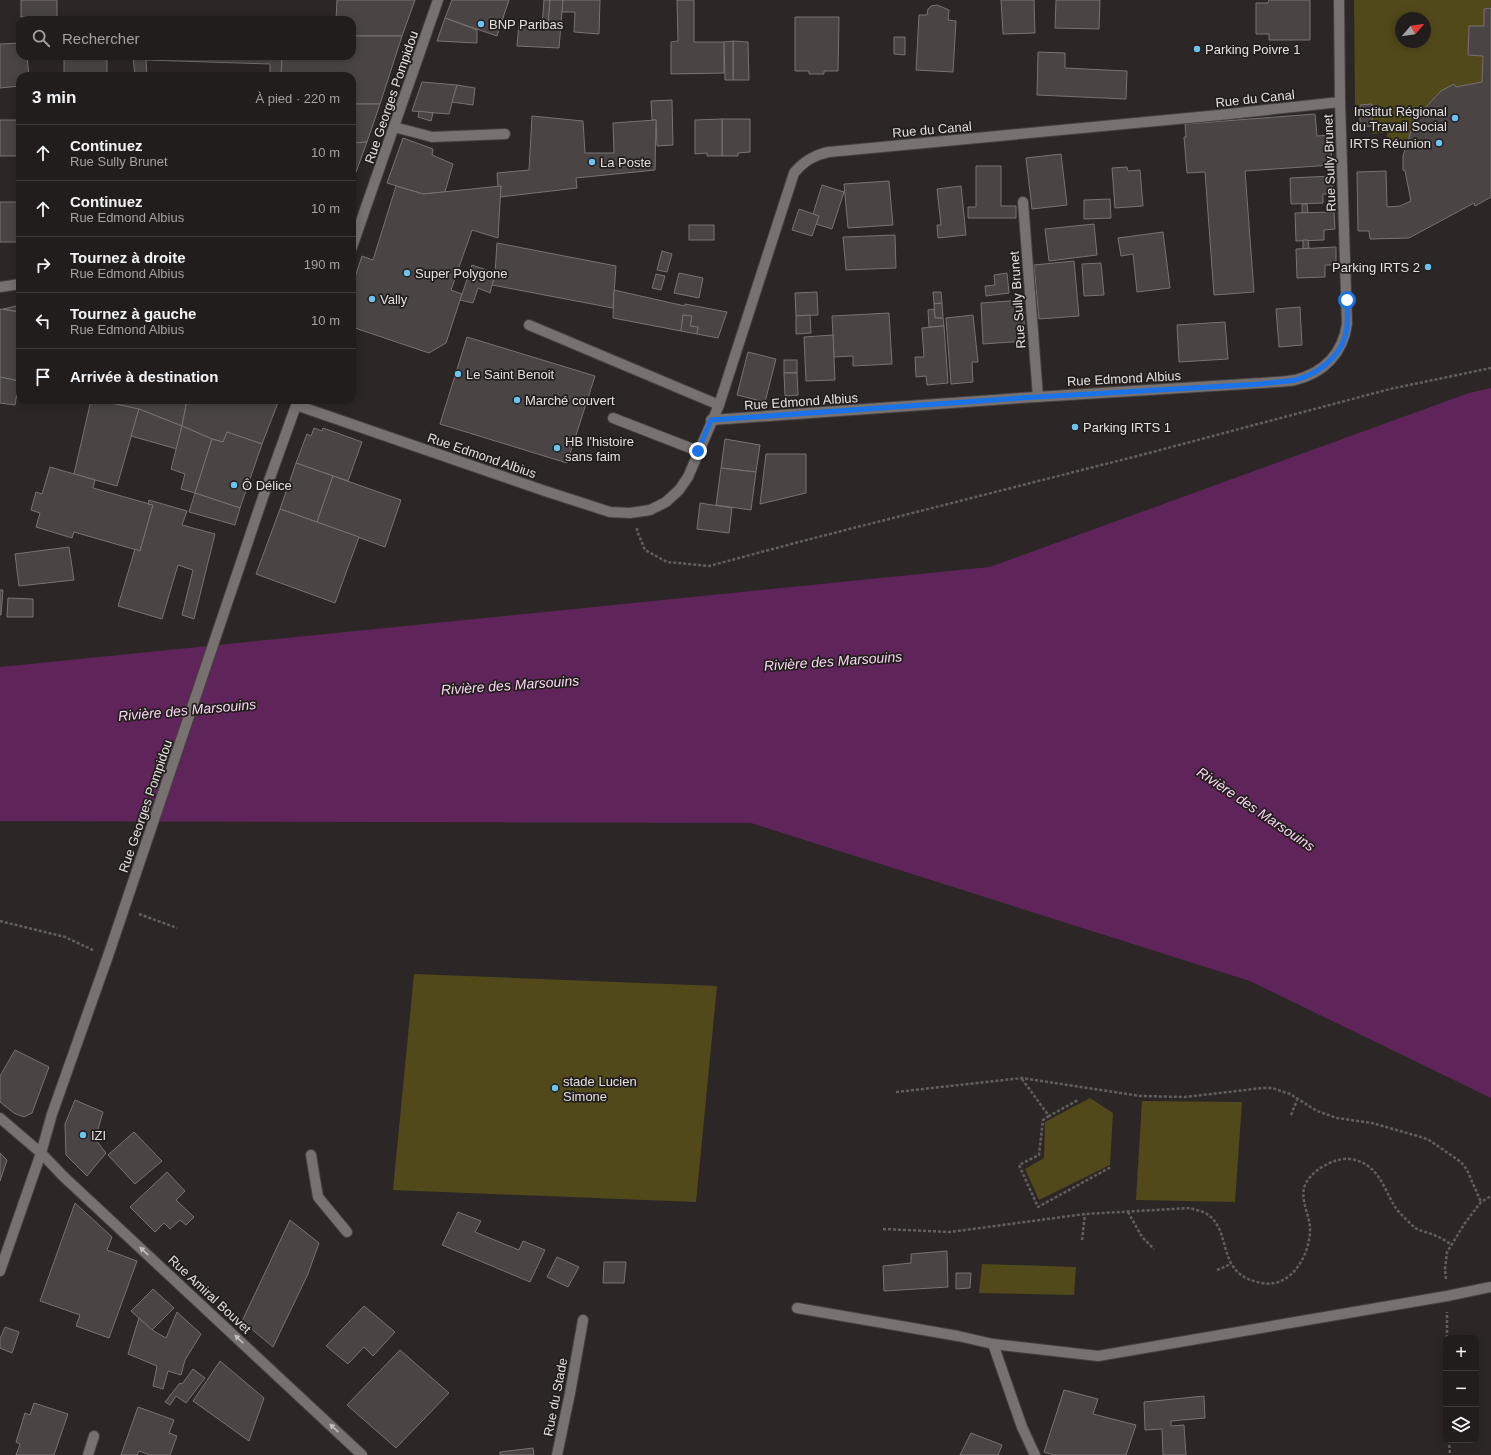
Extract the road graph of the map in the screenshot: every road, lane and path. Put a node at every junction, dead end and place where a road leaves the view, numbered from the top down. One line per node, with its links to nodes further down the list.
1 (438, 0): 4 (street, Rue Georges Pompidou)
2 (1339, 0): 3 (street, Rue Sully Brunet)
3 (1340, 102): 10 (street, Rue Sully Brunet); 16 (street, Rue du Canal)
4 (394, 127): 5 (street); 7 (street, Rue Georges Pompidou)
5 (505, 134)
6 (1023, 202): 13 (street, Rue Sully Brunet)
7 (356, 230)
8 (16, 285): 9 (street)
9 (0, 287)
10 (1347, 324): 13 (street, Rue Edmond Albius)
11 (529, 325): 16 (street)
12 (1491, 368): 20 (path)
13 (1038, 397): 18 (street, Rue Edmond Albius)
14 (296, 404): 21 (street, Rue Georges Pompidou)
15 (303, 404): 20 (street, Rue Edmond Albius)
16 (718, 405): 18 (street, Rue du Canal)
17 (613, 418): 19 (street)
18 (711, 420): 19 (street, Rue Edmond Albius)
19 (698, 451): 20 (street, Rue Edmond Albius)
20 (640, 512)
21 (124, 908): 23 (path); 24 (street, Rue Georges Pompidou)
22 (0, 921): 24 (path)
23 (177, 928)
24 (108, 956): 32 (street, Rue Georges Pompidou)
25 (1022, 1078): 26 (path); 28 (path); 30 (path)
26 (896, 1092)
27 (1078, 1100): 30 (path)
28 (1297, 1100): 29 (path); 36 (path)
29 (1291, 1115)
30 (1050, 1116): 34 (path)
31 (0, 1118): 32 (street, Rue Amiral Bouvet)
32 (41, 1153): 46 (street, Rue Georges Pompidou); 56 (street, Rue Amiral Bouvet, one-way to 32)
33 (311, 1155): 40 (street)
34 (1111, 1167)
35 (1491, 1196): 36 (path)
36 (1480, 1202): 42 (path)
37 (1128, 1212): 38 (path); 43 (path); 44 (path)
38 (1085, 1214): 39 (path); 41 (path)
39 (883, 1229)
40 (347, 1232)
41 (1082, 1240)
42 (1452, 1245): 44 (path); 48 (path)
43 (1154, 1250)
44 (1231, 1264): 45 (path)
45 (1217, 1270)
46 (0, 1271)
47 (1491, 1286): 48 (street)
48 (1447, 1296): 51 (path); 52 (street)
49 (797, 1308): 52 (street)
50 (583, 1320): 57 (street, Rue du Stade)
51 (1447, 1335)
52 (993, 1344): 58 (street)
53 (94, 1436): 55 (street)
54 (1449, 1443): 59 (path)
55 (88, 1455)
56 (362, 1455)
57 (557, 1455)
58 (1035, 1455)
59 (1450, 1455)

